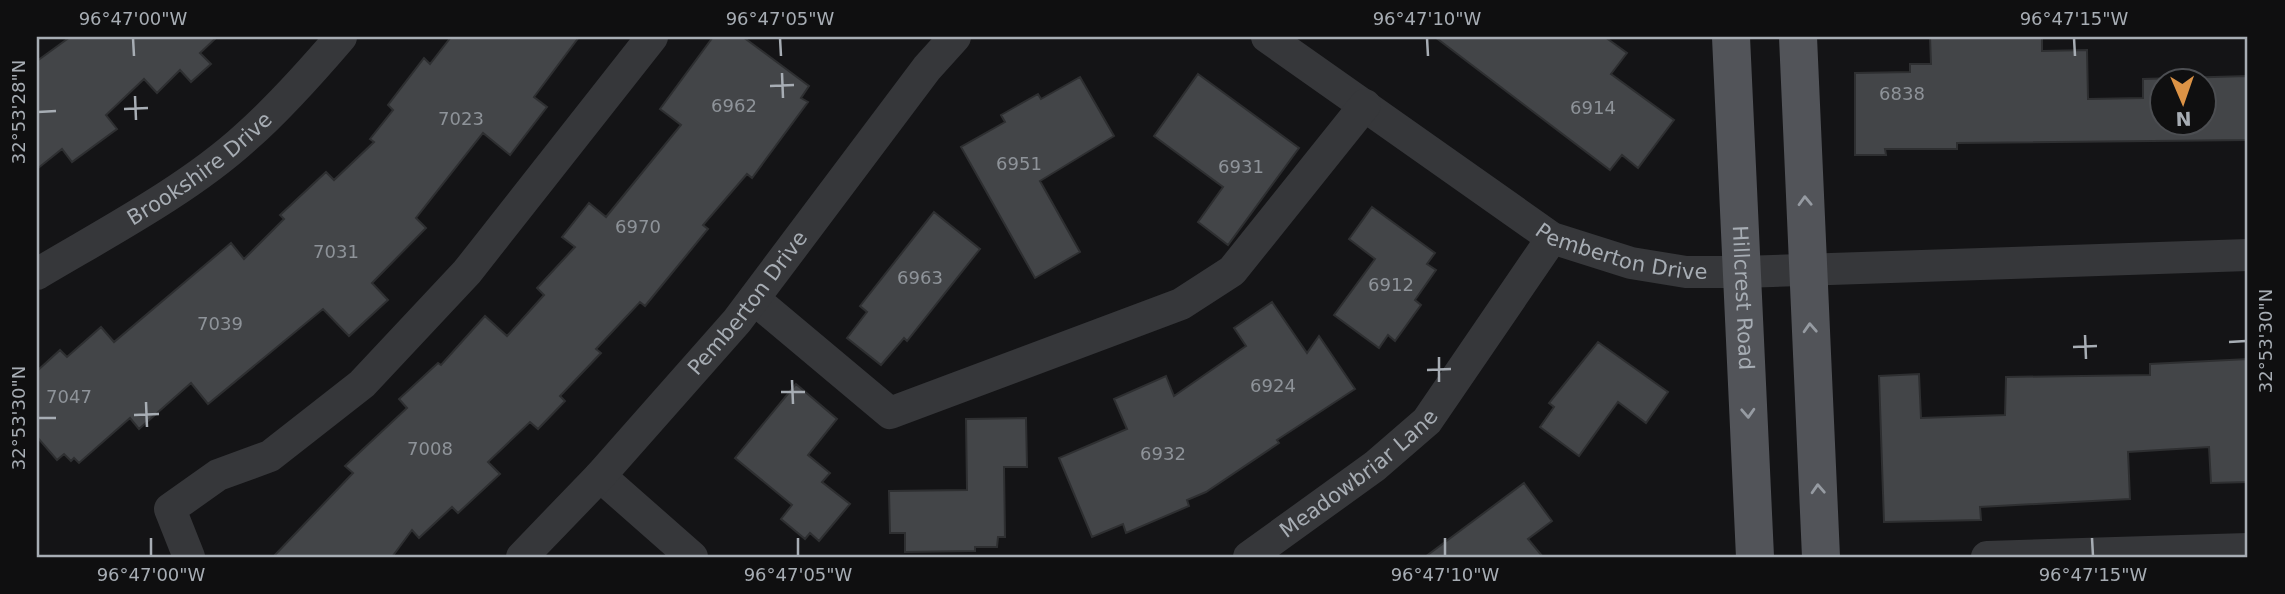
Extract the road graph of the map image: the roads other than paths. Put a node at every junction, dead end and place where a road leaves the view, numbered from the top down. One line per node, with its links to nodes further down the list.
1 (341, 37): 12 (street, Brookshire Drive)
2 (652, 37): 16 (street)
3 (955, 37): 13 (street, Pemberton Drive)
4 (1267, 37): 7 (street, Pemberton Drive)
5 (1731, 37): 11 (main road, Hillcrest Road)
6 (1798, 37): 10 (main road, one-way to 6)
7 (1365, 106): 8 (street, Pemberton Drive); 13 (street)
8 (1552, 237): 11 (street, Pemberton Drive); 19 (street, Meadowbriar Lane)
9 (2248, 255): 10 (street, Pemberton Drive)
10 (1807, 270): 11 (street, Pemberton Drive); 21 (main road, one-way to 10)
11 (1742, 272): 20 (main road, Hillcrest Road, one-way to 20)
12 (37, 274)
13 (754, 299): 14 (street, Pemberton Drive)
14 (600, 476): 17 (street, Pemberton Drive); 18 (street)
15 (2248, 550): 22 (street)
16 (189, 557)
17 (522, 557)
18 (692, 557)
19 (1249, 557)
20 (1755, 557)
21 (1821, 557)
22 (1987, 557)

